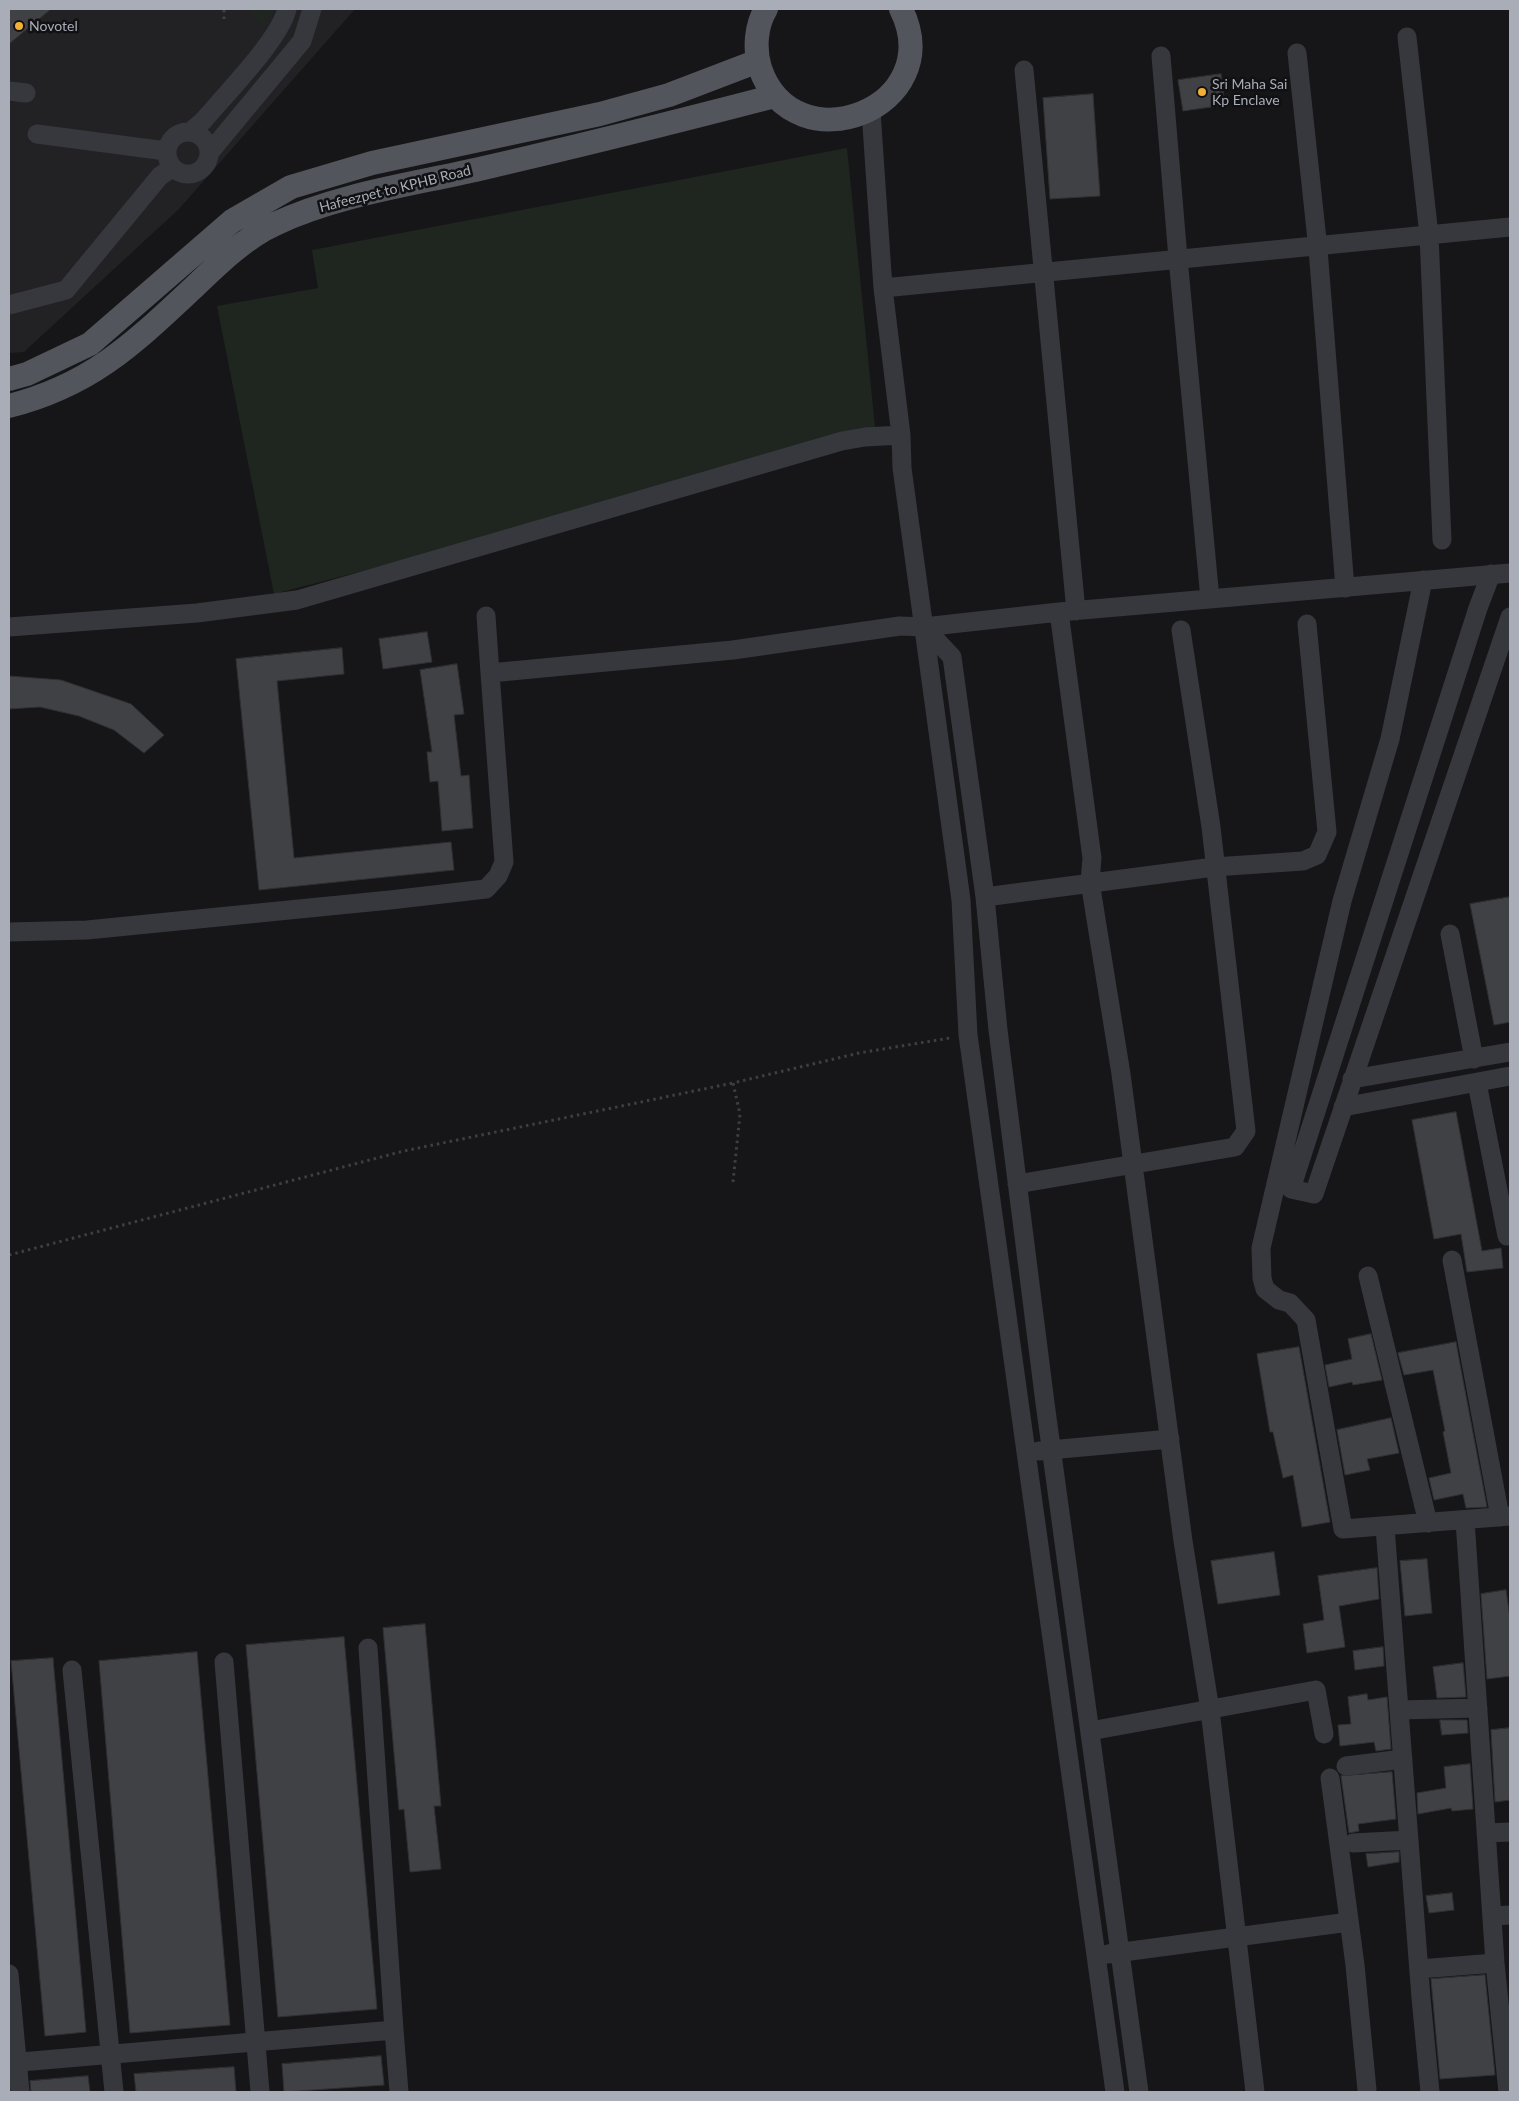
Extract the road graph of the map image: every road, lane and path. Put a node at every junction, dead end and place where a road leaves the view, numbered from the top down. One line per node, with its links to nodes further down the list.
1 (224, 9): 6 (path)
2 (288, 9): 14 (street)
3 (312, 9): 17 (street)
4 (763, 11): 10 (main road)
5 (909, 12): 13 (main road)
6 (224, 19)
7 (1407, 37): 20 (street)
8 (1297, 53): 21 (street)
9 (1161, 56): 22 (street)
10 (758, 61): 12 (main road); 26 (main road)
11 (1024, 70): 23 (street)
12 (775, 96): 13 (main road); 27 (main road, Hafeezpet to KPHB Road)
13 (871, 111): 24 (street)
14 (190, 132): 16 (street); 17 (street)
15 (37, 134): 16 (street)
16 (166, 151): 18 (street)
17 (210, 152): 18 (street)
18 (172, 168): 25 (street)
19 (1510, 227): 20 (street)
20 (1430, 235): 21 (street); 29 (street)
21 (1317, 244): 22 (street); 33 (street)
22 (1178, 258): 23 (street); 34 (street)
23 (1044, 271): 24 (street); 35 (street)
24 (883, 288): 28 (street)
25 (9, 305)
26 (9, 379)
27 (9, 406)
28 (901, 435): 39 (street); 40 (street)
29 (1442, 540)
30 (1510, 573): 31 (street)
31 (1491, 574): 32 (street); 55 (street)
32 (1423, 580): 33 (street); 71 (street)
33 (1345, 588): 34 (street)
34 (1210, 599): 35 (street)
35 (1067, 611): 39 (street); 44 (street)
36 (486, 616): 42 (street)
37 (1510, 617): 52 (street)
38 (1307, 624): 43 (street)
39 (924, 626): 42 (street); 45 (street); 48 (street)
40 (9, 627)
41 (1181, 630): 43 (street)
42 (490, 673): 46 (street)
43 (1214, 867): 44 (street); 58 (street)
44 (1090, 882): 45 (street); 58 (street)
45 (985, 897): 56 (street)
46 (9, 932)
47 (1450, 934): 50 (street)
48 (968, 1035): 54 (path); 57 (street)
49 (1510, 1052): 50 (street)
50 (1474, 1059): 52 (street)
51 (1510, 1076): 53 (street)
52 (1352, 1078): 55 (street)
53 (1477, 1082): 55 (street); 61 (street)
54 (733, 1083): 59 (path); 62 (path)
55 (1342, 1107)
56 (1011, 1131): 57 (street); 60 (street)
57 (982, 1135): 67 (street)
58 (1134, 1163): 60 (street); 65 (street)
59 (732, 1182)
60 (1017, 1184): 66 (street)
61 (1507, 1236)
62 (9, 1255)
63 (1452, 1260): 68 (street)
64 (1368, 1276): 70 (street)
65 (1170, 1439): 66 (street); 76 (street)
66 (1052, 1450): 67 (street); 78 (street)
67 (1026, 1452): 91 (street)
68 (1505, 1516): 69 (street)
69 (1465, 1520): 70 (street); 75 (street)
70 (1428, 1523): 71 (street)
71 (1385, 1527): 77 (street)
72 (368, 1648): 95 (street)
73 (224, 1662): 96 (street)
74 (72, 1670): 97 (street)
75 (1478, 1708): 77 (street); 84 (street)
76 (1210, 1710): 78 (street); 79 (street); 89 (street)
77 (1399, 1710): 80 (street)
78 (1090, 1731): 90 (street)
79 (1324, 1734)
80 (1403, 1759): 81 (street); 85 (street)
81 (1346, 1766)
82 (1330, 1778): 88 (street)
83 (1510, 1832): 84 (street)
84 (1486, 1833): 87 (street)
85 (1410, 1840): 86 (street); 93 (street)
86 (1353, 1843)
87 (1501, 1916): 92 (street)
88 (1349, 1922): 89 (street); 99 (street)
89 (1237, 1937): 90 (street); 106 (street)
90 (1119, 1952): 91 (street); 105 (street)
91 (1095, 1955): 104 (street)
92 (1495, 1963): 93 (street); 108 (street)
93 (1419, 1969): 107 (street)
94 (9, 1974): 98 (street)
95 (394, 2030): 96 (street); 103 (street)
96 (256, 2042): 97 (street); 102 (street)
97 (110, 2054): 98 (street); 101 (street)
98 (13, 2063): 100 (street)
99 (1367, 2090)
100 (20, 2092)
101 (114, 2092)
102 (260, 2092)
103 (399, 2092)
104 (1114, 2092)
105 (1139, 2092)
106 (1255, 2092)
107 (1430, 2092)
108 (1508, 2092)

